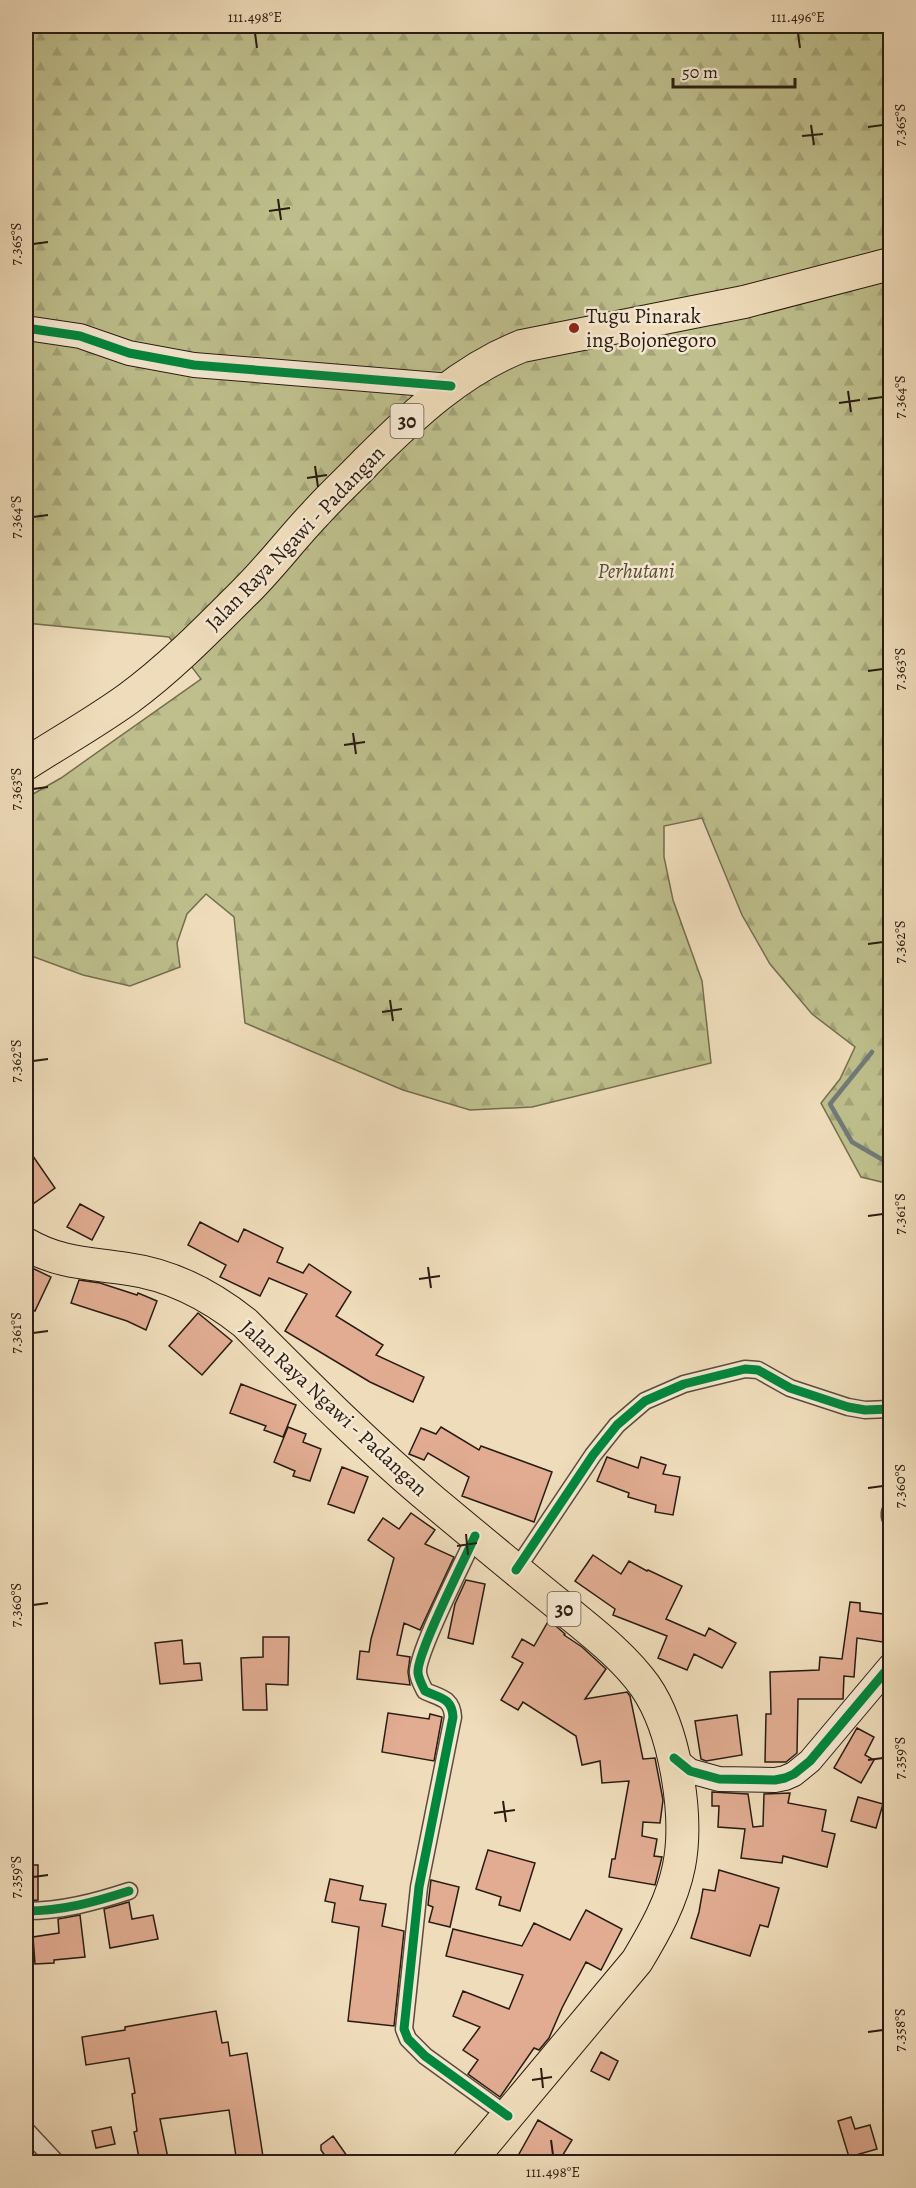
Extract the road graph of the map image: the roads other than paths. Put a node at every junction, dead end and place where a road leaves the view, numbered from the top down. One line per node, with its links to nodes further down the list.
1 (891, 264): 3 (highway, Jalan Raya Ngawi - Padangan / 30)
2 (26, 328): 3 (street)
3 (451, 386): 4 (highway, Jalan Raya Ngawi - Padangan / 30)
4 (26, 764)
5 (26, 1244): 7 (highway, Jalan Raya Ngawi - Padangan / 30)
6 (891, 1409): 8 (street)
7 (475, 1536): 8 (highway, Jalan Raya Ngawi - Padangan / 30); 13 (street)
8 (516, 1570): 10 (highway, Jalan Raya Ngawi - Padangan / 30)
9 (891, 1666): 10 (street)
10 (674, 1758): 13 (highway, Jalan Raya Ngawi - Padangan / 30)
11 (129, 1891): 12 (street)
12 (26, 1911)
13 (508, 2116): 16 (highway, Jalan Raya Ngawi - Padangan / 30)
14 (26, 2130): 15 (street)
15 (56, 2163)
16 (469, 2163)

